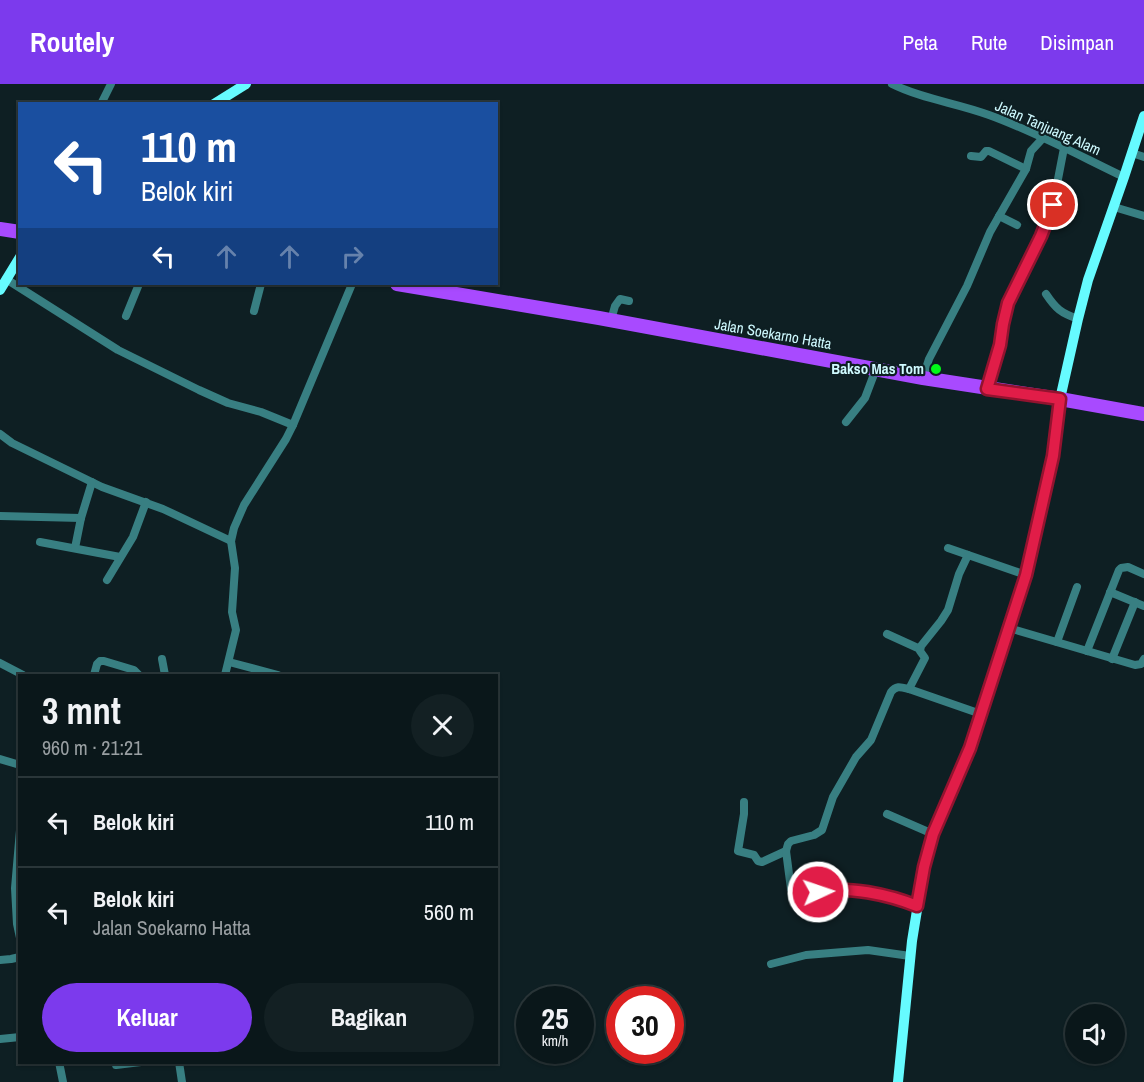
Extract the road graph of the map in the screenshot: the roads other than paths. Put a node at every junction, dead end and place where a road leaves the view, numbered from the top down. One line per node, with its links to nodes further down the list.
1 (111, 84): 4 (street)
2 (246, 84): 5 (street)
3 (892, 84): 7 (street, Jalan Tanjuang Alam)
4 (102, 102)
5 (217, 102)
6 (1144, 119): 9 (street)
7 (1043, 138): 8 (street, Jalan Tanjuang Alam); 12 (street)
8 (1064, 148): 13 (street, Jalan Tanjuang Alam); 35 (street)
9 (1132, 153): 11 (street); 13 (street)
10 (971, 156): 12 (street)
11 (1144, 157)
12 (1026, 168): 15 (street)
13 (1124, 177): 14 (street)
14 (1114, 207): 16 (street); 31 (street)
15 (999, 216): 17 (street); 34 (street)
16 (1144, 216)
17 (1017, 225)
18 (0, 229): 19 (highway)
19 (18, 232)
20 (18, 260): 21 (street)
21 (6, 279): 26 (street); 39 (street)
22 (139, 285): 30 (street)
23 (261, 285): 29 (street)
24 (352, 285): 39 (street)
25 (403, 285): 32 (highway, Jalan Soekarno Hatta)
26 (0, 290)
27 (1046, 294): 31 (street)
28 (630, 301): 32 (street)
29 (254, 311)
30 (126, 316)
31 (1078, 319): 36 (street)
32 (611, 320): 33 (highway, Jalan Soekarno Hatta)
33 (876, 369): 34 (highway, Jalan Soekarno Hatta); 38 (street)
34 (923, 378): 35 (highway, Jalan Soekarno Hatta)
35 (987, 389): 36 (highway, Jalan Soekarno Hatta)
36 (1060, 399): 37 (highway, Jalan Soekarno Hatta); 52 (street)
37 (1144, 414)
38 (846, 422)
39 (293, 425): 45 (street)
40 (0, 434): 41 (street)
41 (92, 482): 42 (street); 44 (street)
42 (146, 502): 45 (street); 50 (street)
43 (0, 516): 44 (street)
44 (81, 518): 47 (street)
45 (231, 541): 66 (street)
46 (39, 542): 47 (street)
47 (75, 548): 50 (street)
48 (948, 548): 49 (street)
49 (968, 555): 52 (street); 61 (street)
50 (120, 556): 53 (street)
51 (1144, 574): 55 (street)
52 (1026, 575): 58 (street)
53 (107, 579)
54 (1077, 587): 60 (street)
55 (1110, 592): 56 (street); 62 (street)
56 (1135, 602): 57 (street); 64 (street)
57 (1144, 606)
58 (1008, 628): 60 (street); 75 (street)
59 (887, 634): 61 (street)
60 (1057, 642): 62 (street)
61 (920, 648): 74 (street)
62 (1086, 651): 64 (street)
63 (162, 659): 71 (street)
64 (1112, 659): 65 (street)
65 (1144, 659)
66 (229, 662): 72 (street); 73 (street)
67 (0, 663): 68 (street)
68 (21, 674)
69 (94, 674): 70 (street)
70 (138, 674)
71 (165, 674)
72 (225, 674)
73 (274, 674)
74 (909, 689): 75 (street); 81 (street)
75 (981, 714): 80 (street)
76 (0, 759): 77 (street)
77 (18, 764)
78 (744, 802): 81 (street)
79 (887, 814): 80 (street)
80 (933, 834): 83 (street)
81 (786, 850): 83 (street)
82 (18, 852): 84 (street)
83 (917, 906): 85 (street)
84 (18, 929)
85 (910, 956): 88 (street); 97 (street)
86 (18, 957): 87 (street)
87 (0, 960)
88 (771, 964)
89 (18, 1037): 90 (street)
90 (0, 1039)
91 (59, 1064): 95 (street)
92 (124, 1064): 94 (street)
93 (179, 1064): 96 (street)
94 (116, 1065)
95 (63, 1082)
96 (182, 1082)
97 (898, 1082)

